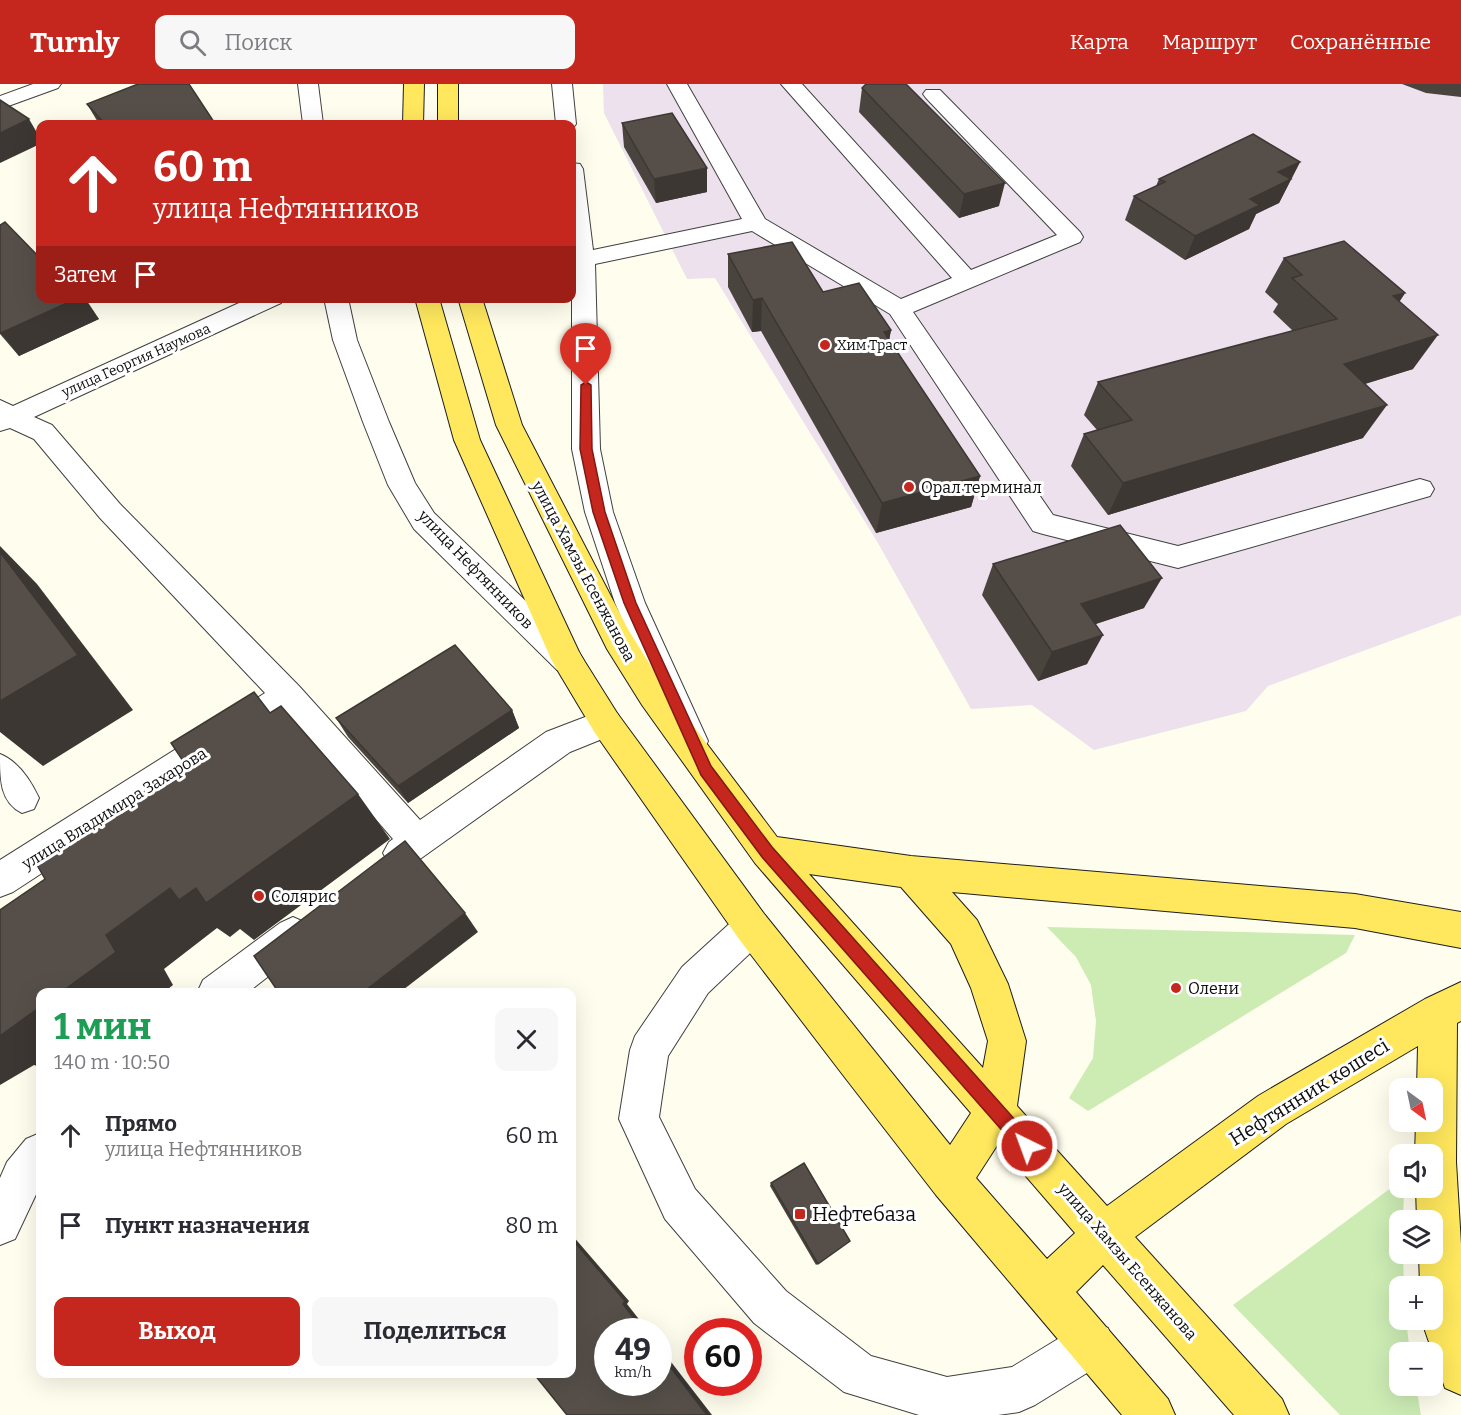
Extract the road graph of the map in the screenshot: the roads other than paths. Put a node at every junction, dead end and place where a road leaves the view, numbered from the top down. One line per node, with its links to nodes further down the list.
1 (51, 84): 9 (street)
2 (308, 84): 10 (street)
3 (414, 84): 11 (main road)
4 (448, 84): 12 (main road)
5 (562, 84): 13 (street)
6 (677, 84): 15 (street)
7 (791, 84): 17 (street)
8 (933, 94): 17 (street)
9 (0, 103)
10 (312, 120)
11 (413, 120)
12 (448, 120)
13 (566, 120)
14 (576, 202): 16 (street)
15 (756, 223): 16 (street); 22 (street)
16 (583, 259): 29 (street)
17 (968, 281): 22 (street)
18 (261, 303): 23 (street, улица Георгия Наумова)
19 (337, 303): 25 (street, улица Нефтянников)
20 (428, 303): 25 (main road)
21 (472, 303): 29 (main road, улица Хамзы Есенжанова)
22 (899, 309): 24 (street)
23 (3, 416): 26 (street)
24 (1420, 489)
25 (568, 661): 27 (main road)
26 (288, 695): 31 (street); 35 (street, улица Владимира Захарова)
27 (606, 723): 31 (street); 37 (main road)
28 (0, 769): 30 (street)
29 (705, 770): 32 (main road, улица Хамзы Есенжанова)
30 (22, 798)
31 (417, 841): 34 (street)
32 (767, 852): 33 (main road); 41 (main road, улица Хамзы Есенжанова)
33 (911, 872): 38 (main road); 41 (main road)
34 (372, 875)
35 (0, 880)
36 (317, 917): 39 (street)
37 (752, 927): 43 (main road); 47 (street)
38 (1461, 930)
39 (223, 988)
40 (1449, 1006): 45 (main road, Нефтянник көшесі); 48 (main road)
41 (996, 1111): 43 (main road); 45 (main road, улица Хамзы Есенжанова)
42 (36, 1158): 44 (street)
43 (951, 1180): 46 (main road)
44 (0, 1224)
45 (1104, 1234): 46 (main road); 50 (main road, улица Хамзы Есенжанова)
46 (1047, 1290): 47 (main road)
47 (1092, 1344): 49 (main road)
48 (1461, 1372)
49 (1145, 1413)
50 (1266, 1415)

